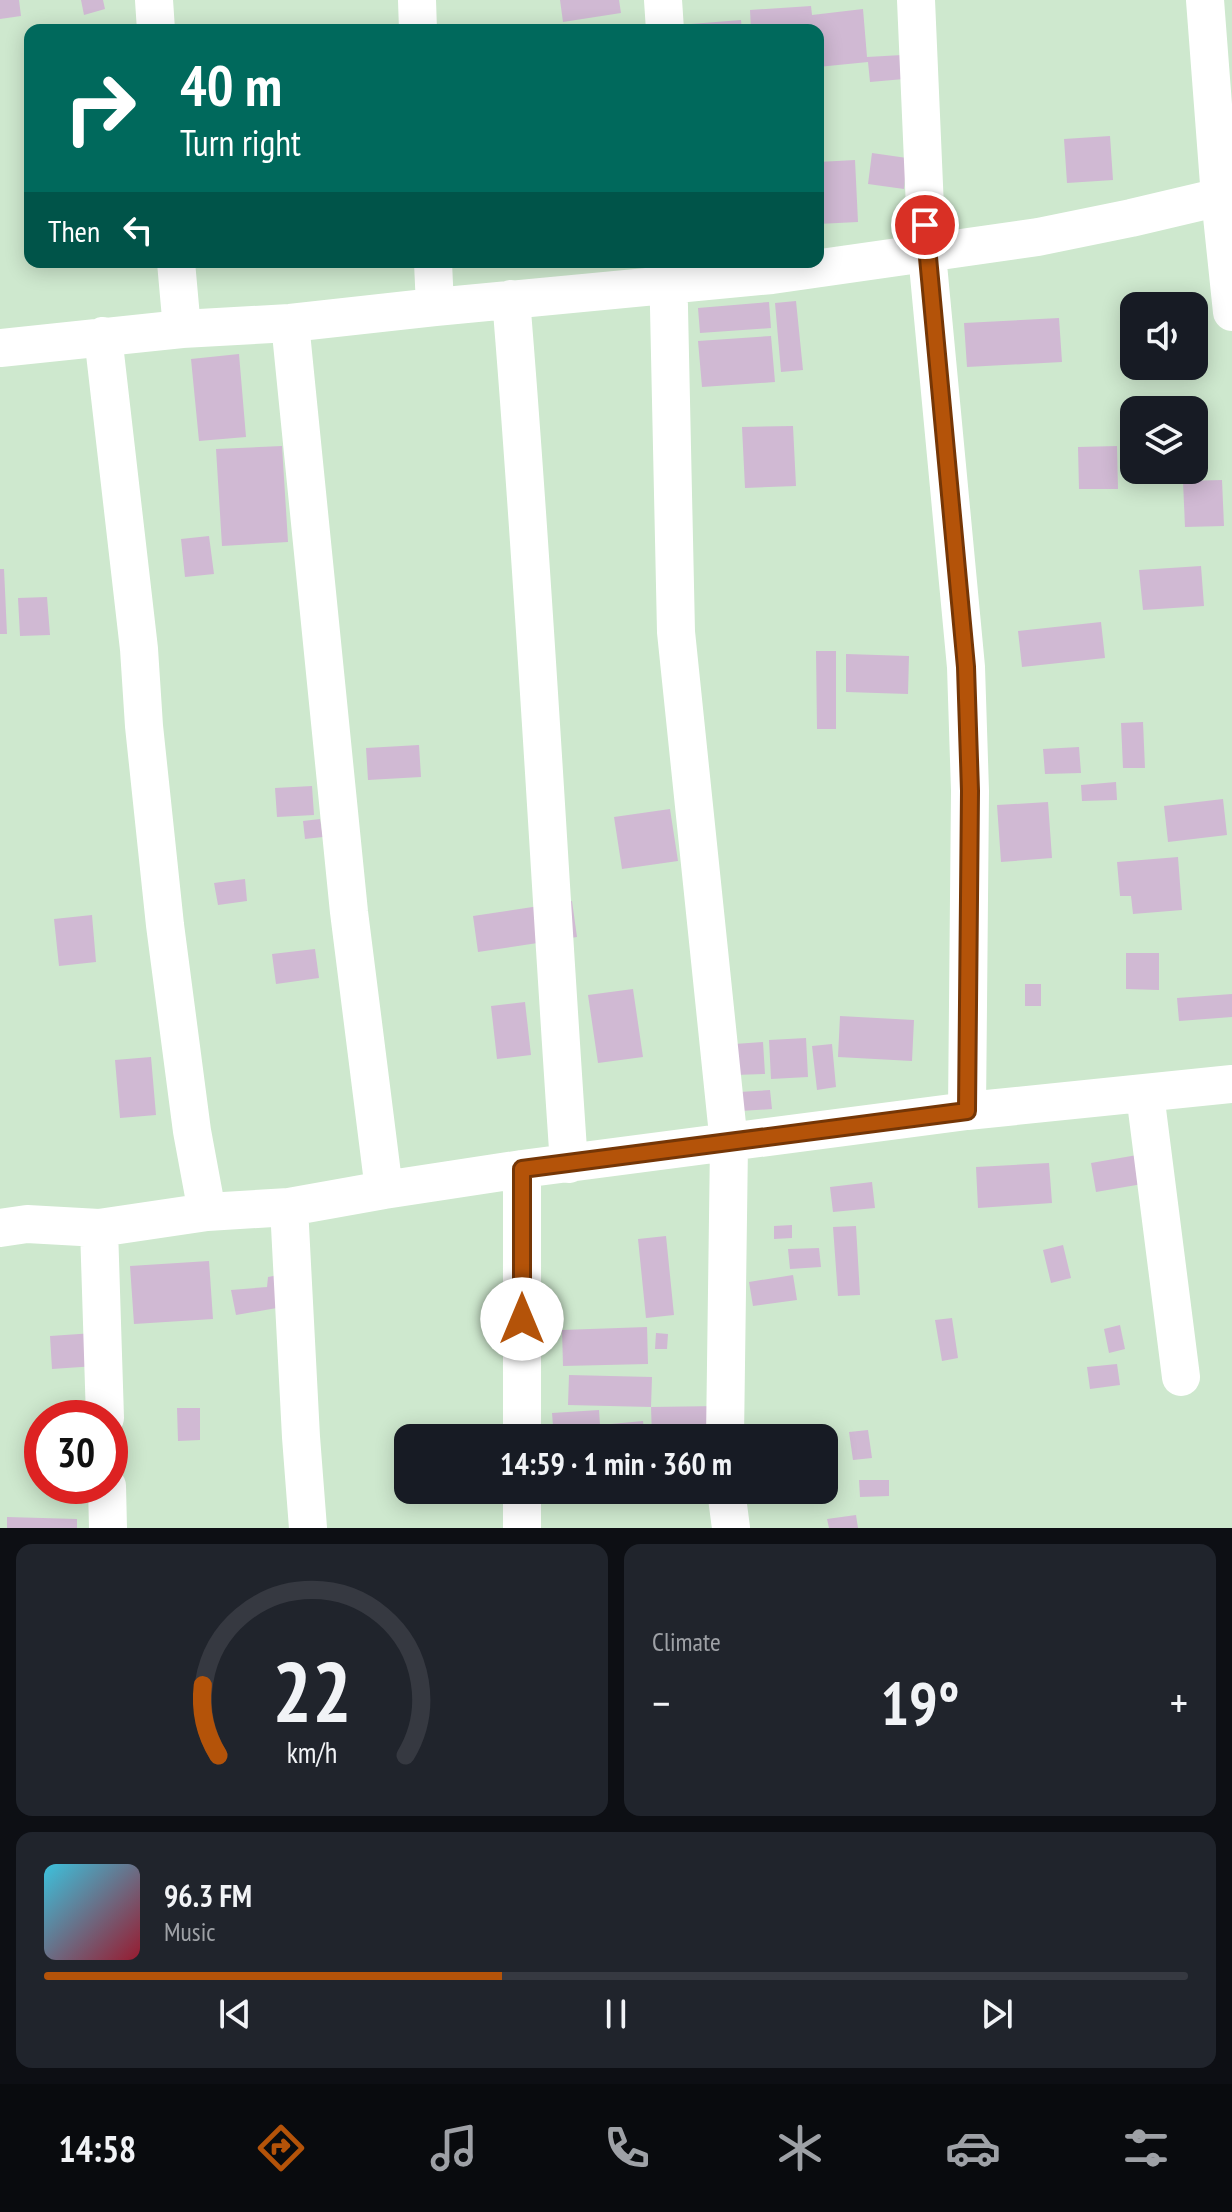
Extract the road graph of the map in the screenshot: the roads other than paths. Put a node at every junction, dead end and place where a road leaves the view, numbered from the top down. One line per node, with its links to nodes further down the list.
1 (154, 0): 6 (street)
2 (417, 0): 7 (street)
3 (663, 0): 8 (street)
4 (916, 0): 10 (street)
5 (1205, 0): 9 (street)
6 (156, 24)
7 (418, 24)
8 (665, 24)
9 (1226, 196): 10 (street); 18 (street)
10 (927, 254): 14 (street); 25 (street)
11 (177, 268): 20 (street)
12 (433, 268): 17 (street)
13 (824, 268): 15 (street)
14 (824, 268)
15 (668, 273): 16 (street); 26 (street)
16 (511, 299): 17 (street); 27 (street)
17 (435, 307): 19 (street)
18 (1232, 312)
19 (290, 323): 20 (street); 29 (street)
20 (182, 329): 21 (street)
21 (103, 336): 22 (street); 31 (street)
22 (0, 348)
23 (1232, 1084): 24 (street)
24 (1145, 1094): 25 (street); 34 (street)
25 (967, 1111): 26 (street)
26 (729, 1144): 27 (street); 37 (street)
27 (569, 1164): 28 (street)
28 (522, 1169): 29 (street); 36 (street)
29 (384, 1190): 30 (street)
30 (289, 1207): 31 (street); 42 (street)
31 (207, 1212): 33 (street)
32 (0, 1228): 33 (street)
33 (99, 1228): 35 (street)
34 (1181, 1377)
35 (104, 1400)
36 (522, 1424)
37 (725, 1424)
38 (107, 1504): 41 (street)
39 (522, 1504): 43 (street)
40 (728, 1504): 44 (street)
41 (108, 1528)
42 (308, 1528)
43 (522, 1528)
44 (731, 1528)

